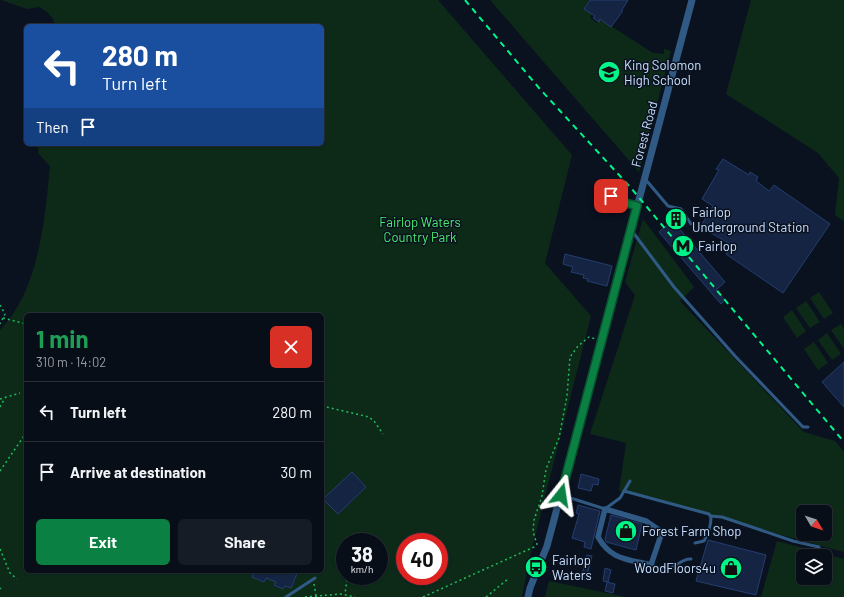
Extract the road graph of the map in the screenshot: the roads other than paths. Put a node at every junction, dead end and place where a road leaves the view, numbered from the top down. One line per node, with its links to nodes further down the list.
1 (692, 0): 2 (street, Forest Road)
2 (644, 178): 4 (street, Forest Road); 5 (lane)
3 (611, 196): 4 (lane)
4 (637, 206): 6 (street, Forest Road)
5 (692, 224)
6 (631, 229): 7 (lane); 10 (street, Forest Road)
7 (808, 427)
8 (630, 481): 9 (lane)
9 (624, 491): 11 (lane); 12 (lane)
10 (561, 495): 11 (lane); 19 (street, Forest Road)
11 (605, 509): 16 (street); 16 (street)
12 (710, 516): 13 (lane); 14 (lane)
13 (696, 543)
14 (819, 548)
15 (691, 559): 16 (lane)
16 (652, 565)
17 (313, 579): 18 (lane)
18 (286, 597)
19 (528, 597)

